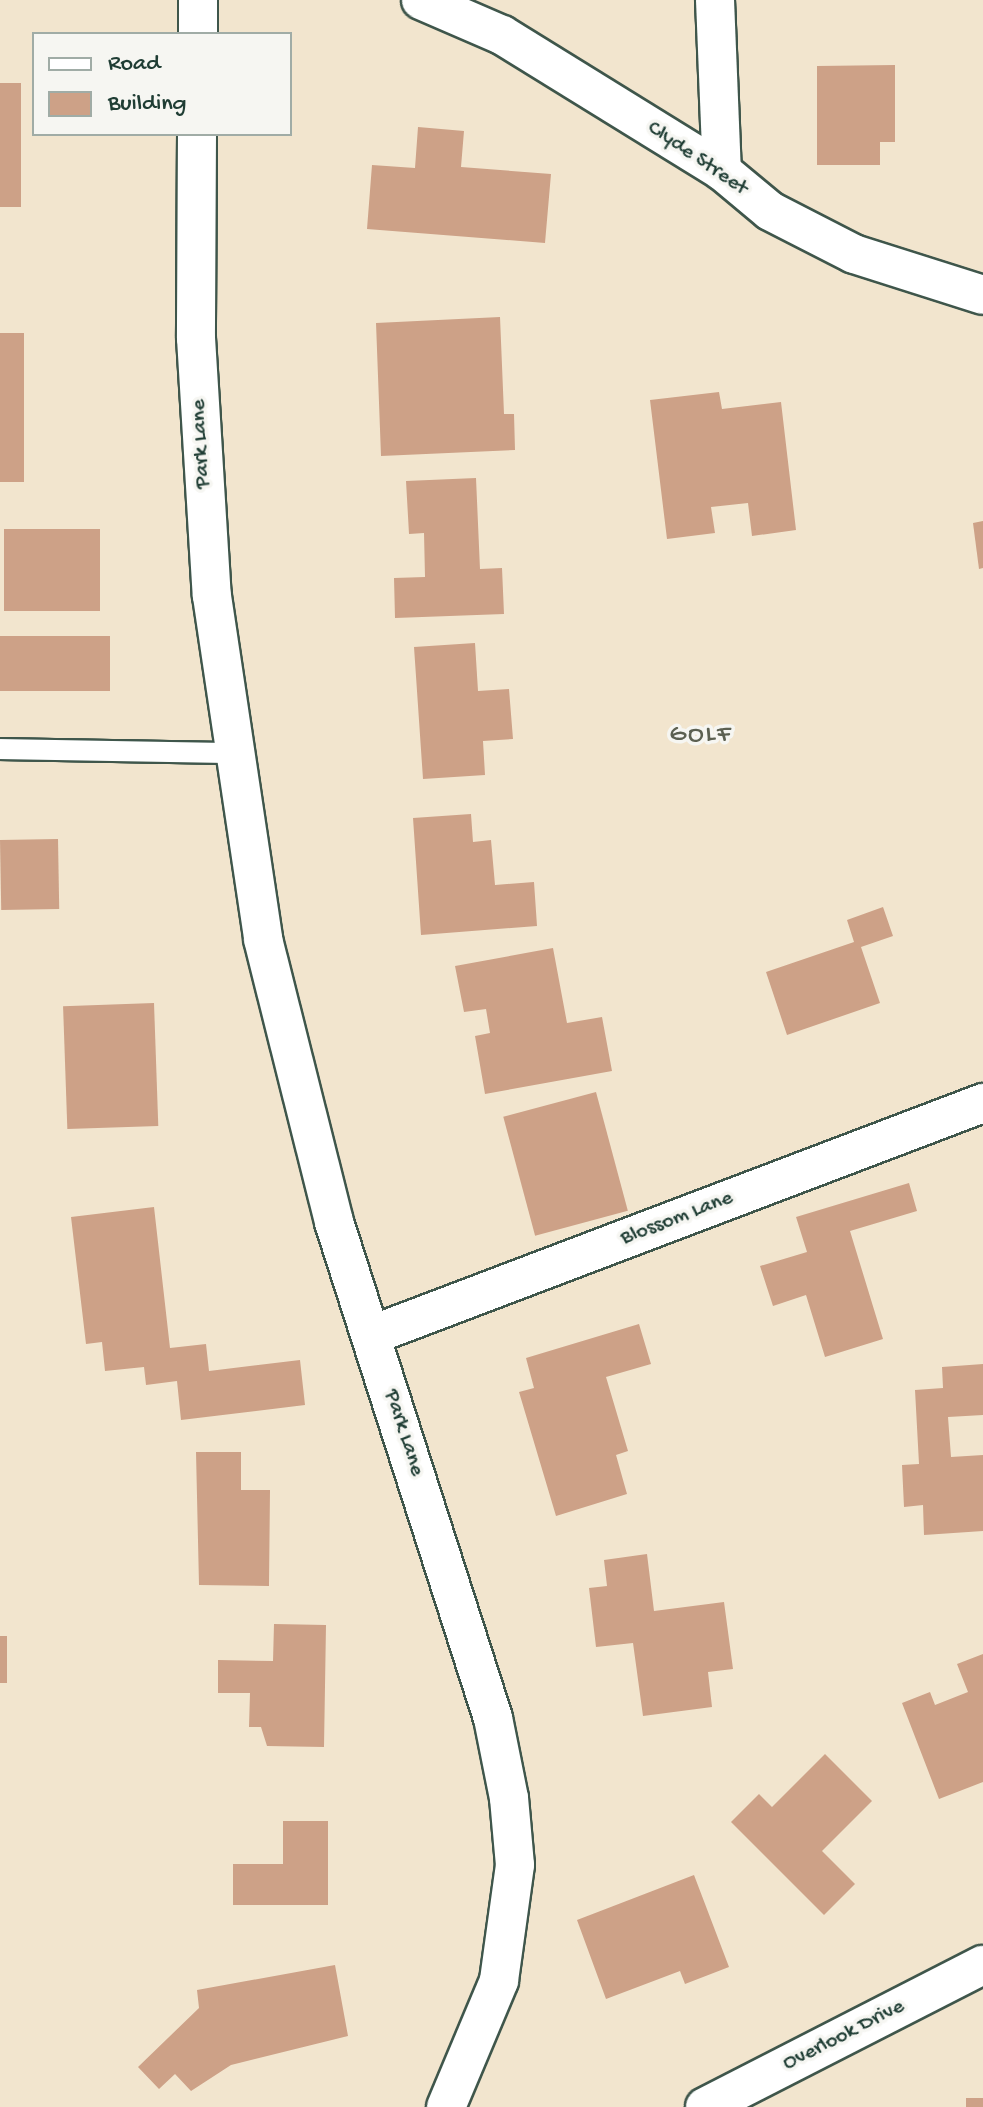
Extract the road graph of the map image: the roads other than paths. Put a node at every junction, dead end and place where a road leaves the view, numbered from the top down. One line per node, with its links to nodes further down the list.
1 (198, 0): 4 (street)
2 (421, 0): 6 (street, Clyde Street)
3 (715, 0): 6 (street)
4 (198, 32)
5 (197, 136): 9 (street, Park Lane)
6 (722, 171): 7 (street, Clyde Street)
7 (983, 295)
8 (0, 749): 9 (lane)
9 (231, 753): 11 (street, Park Lane)
10 (983, 1103): 11 (street, Blossom Lane)
11 (372, 1335): 13 (street, Park Lane)
12 (983, 1965): 14 (street, Overlook Drive)
13 (446, 2107)
14 (705, 2107)

